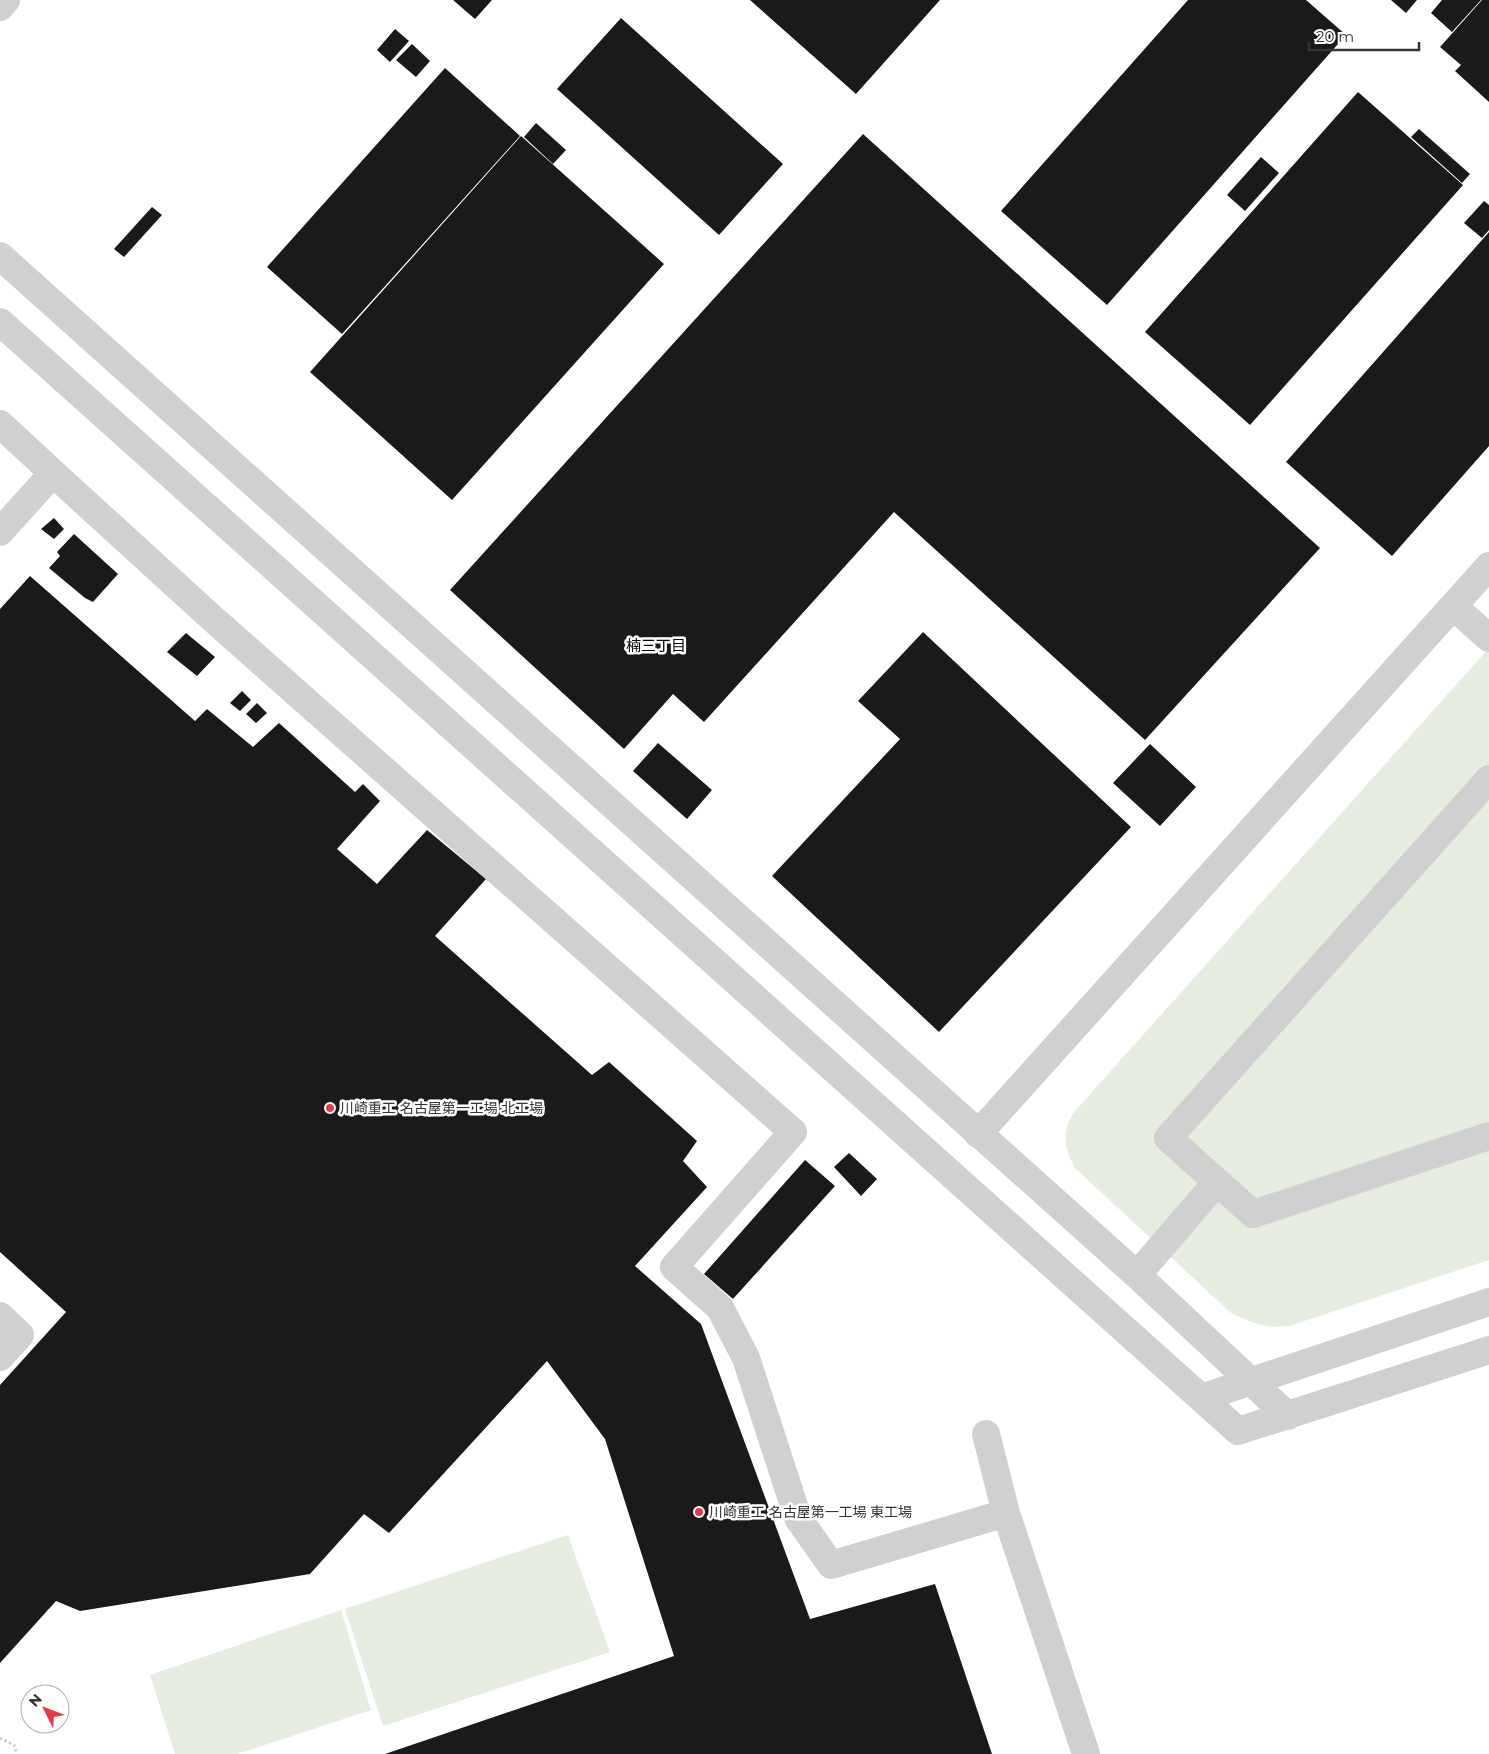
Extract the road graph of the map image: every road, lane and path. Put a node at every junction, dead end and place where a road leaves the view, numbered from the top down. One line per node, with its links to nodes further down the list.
1 (6, 0): 2 (street)
2 (0, 7)
3 (0, 256): 12 (street)
4 (0, 322): 21 (street)
5 (0, 424): 6 (street)
6 (53, 473): 7 (street); 24 (street)
7 (0, 532)
8 (1489, 566): 9 (street)
9 (1453, 606): 10 (street); 12 (street)
10 (1489, 638)
11 (1489, 779): 14 (street)
12 (978, 1134): 15 (street)
13 (1489, 1136): 14 (street)
14 (1217, 1182): 15 (street)
15 (1137, 1275): 20 (street)
16 (1489, 1302): 20 (street)
17 (0, 1316): 19 (street)
18 (1489, 1350): 22 (street)
19 (0, 1357)
20 (1251, 1381): 21 (street); 22 (street)
21 (1201, 1398): 22 (street)
22 (1288, 1416)
23 (986, 1434): 24 (street)
24 (1006, 1513): 27 (street)
25 (0, 1738): 26 (path)
26 (17, 1754)
27 (1086, 1754)

